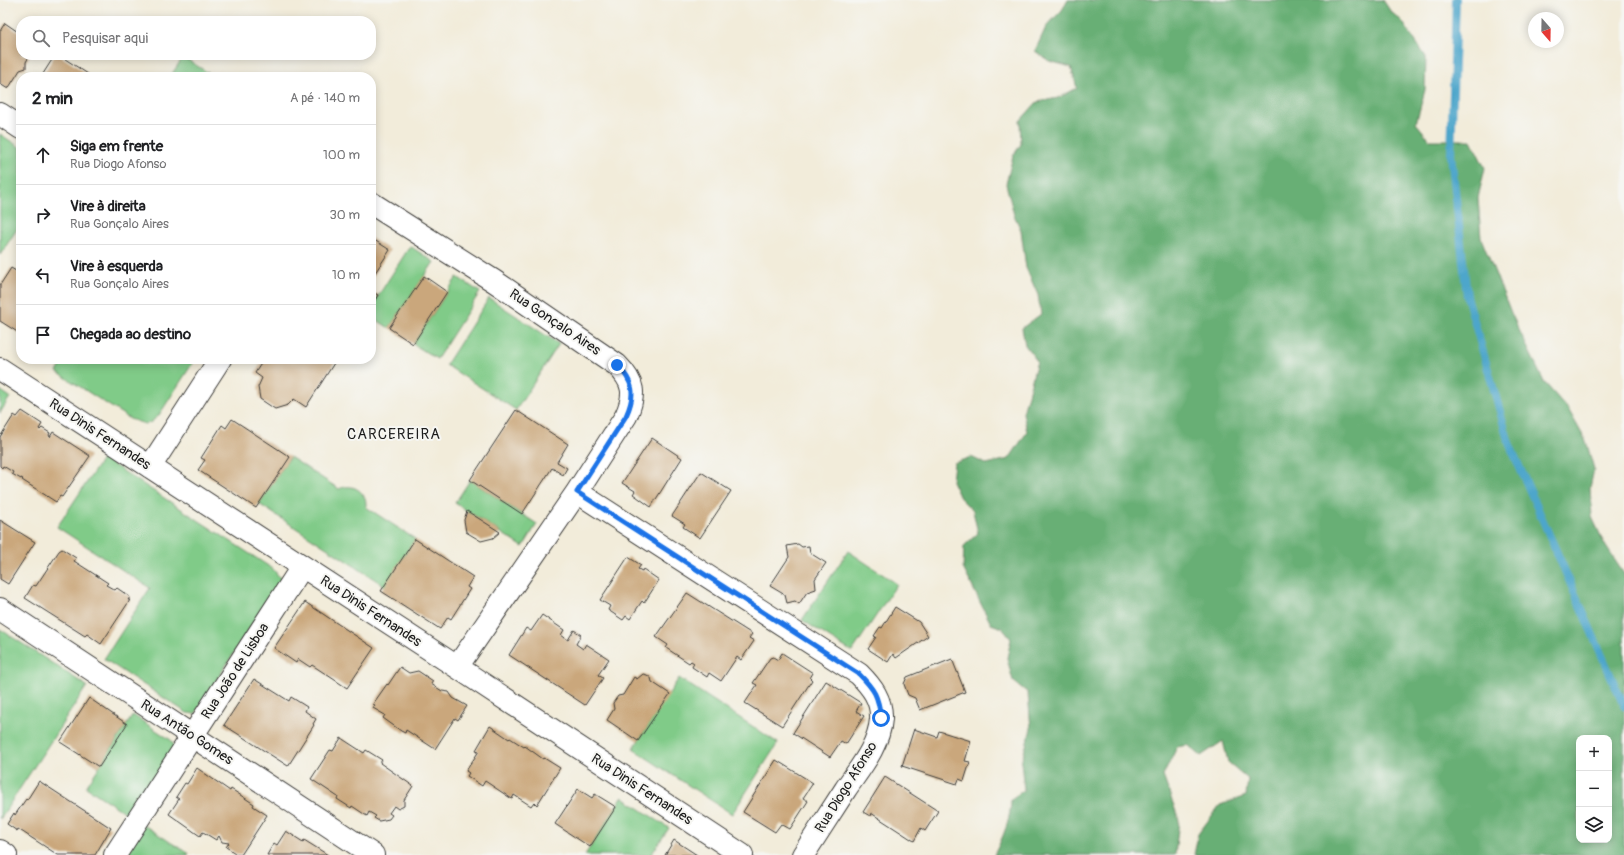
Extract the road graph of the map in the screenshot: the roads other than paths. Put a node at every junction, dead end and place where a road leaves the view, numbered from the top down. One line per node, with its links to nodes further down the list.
1 (0, 114): 2 (street)
2 (16, 125)
3 (376, 206): 7 (street, Rua Gonçalo Aires)
4 (217, 364): 6 (street)
5 (0, 369): 6 (street, Rua Dinis Fernandes)
6 (150, 467): 8 (street, Rua Dinis Fernandes)
7 (577, 492): 10 (street, Rua Gonçalo Aires); 17 (street, Rua Diogo Afonso)
8 (302, 567): 10 (street, Rua Dinis Fernandes); 11 (street, Rua João de Lisboa)
9 (0, 609): 11 (street, Rua Antão Gomes)
10 (458, 667): 16 (street, Rua Dinis Fernandes)
11 (193, 736): 14 (street, Rua João de Lisboa); 15 (street, Rua Antão Gomes)
12 (0, 851): 13 (street)
13 (6, 855)
14 (115, 855)
15 (373, 855)
16 (742, 855)
17 (803, 855)

